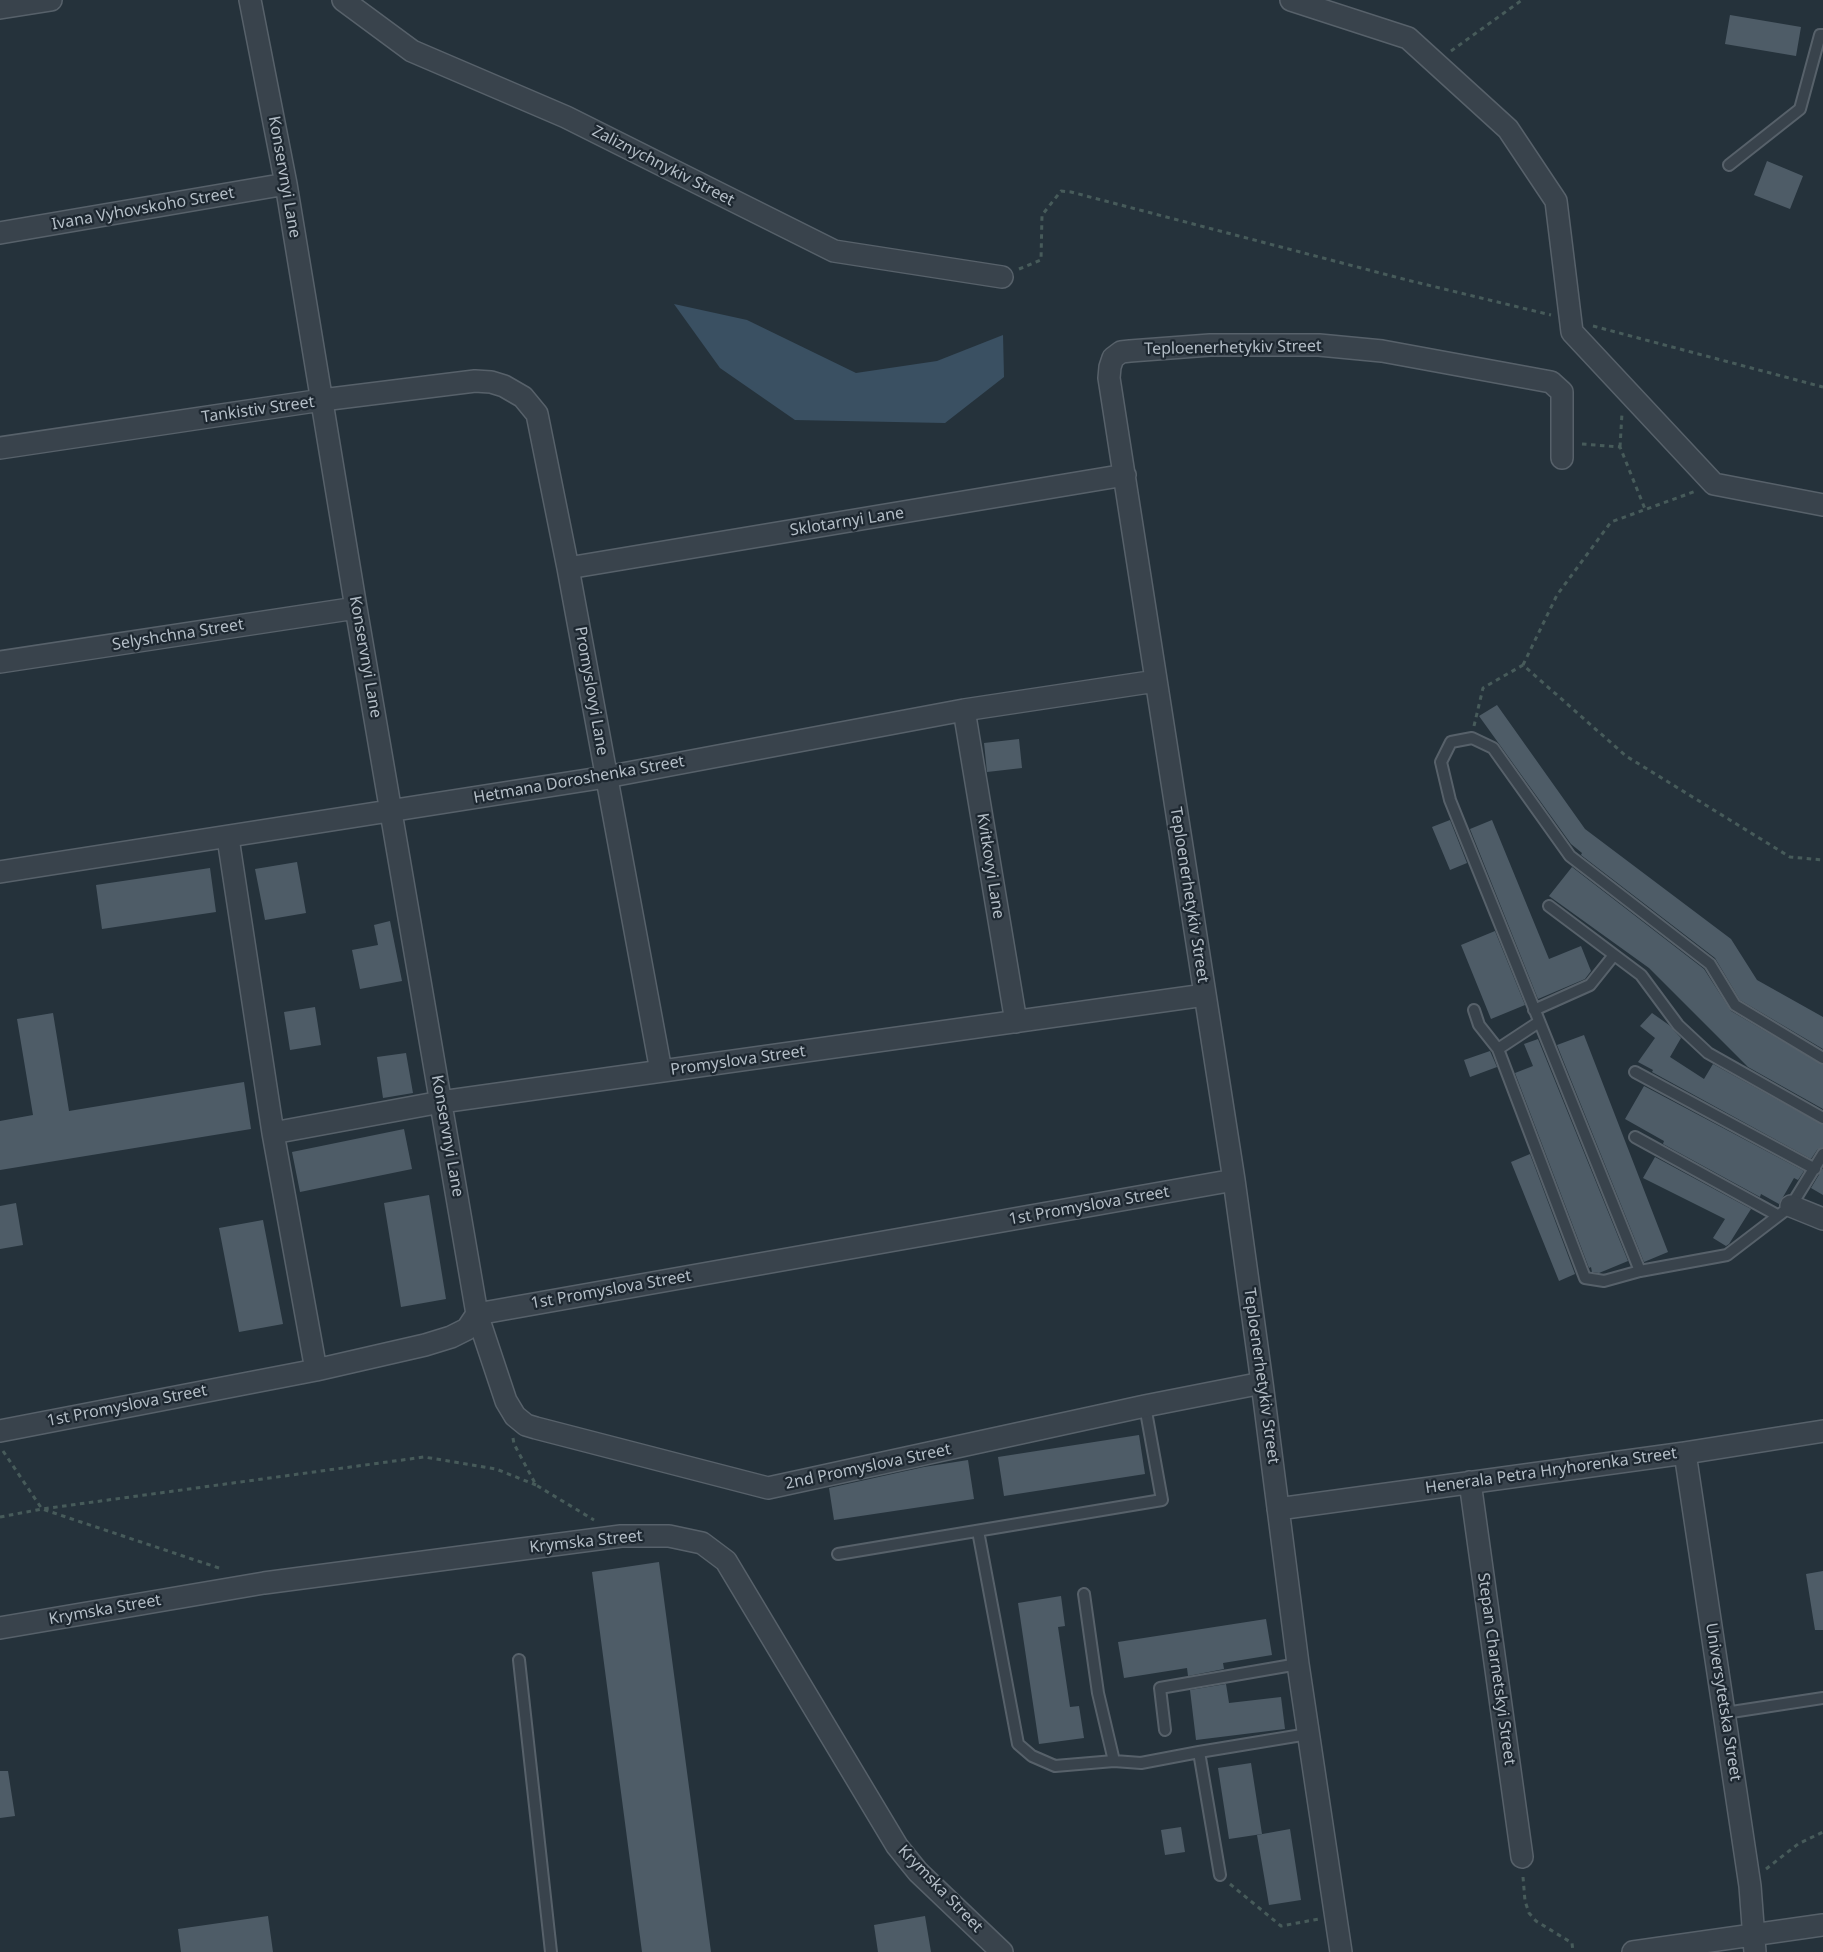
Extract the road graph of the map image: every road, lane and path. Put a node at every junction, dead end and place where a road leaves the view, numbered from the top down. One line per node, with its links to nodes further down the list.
1 (51, 0): 6 (street)
2 (250, 0): 10 (street, Konservnyi Lane)
3 (343, 0): 12 (street, Zaliznychnykiv Street)
4 (1291, 0): 8 (street)
5 (1522, 0): 8 (path)
6 (0, 8)
7 (1823, 35): 9 (lane)
8 (1434, 62): 13 (street)
9 (1729, 165)
10 (286, 184): 11 (street, Ivana Vyhovskoho Street); 17 (street, Konservnyi Lane)
11 (0, 233)
12 (1002, 277): 13 (path)
13 (1570, 320): 14 (path); 15 (street)
14 (1823, 387)
15 (1624, 388): 18 (path); 22 (street)
16 (515, 391): 17 (street, Tankistiv Street); 25 (street, Promyslovyi Lane)
17 (322, 400): 19 (street, Tankistiv Street); 26 (street, Konservnyi Lane)
18 (1620, 447): 20 (path); 24 (path)
19 (0, 448)
20 (1562, 451): 21 (street, Teploenerhetykiv Street)
21 (1125, 475): 25 (street, Sklotarnyi Lane); 29 (street, Teploenerhetykiv Street)
22 (1714, 484): 23 (street); 24 (path)
23 (1823, 505)
24 (1645, 509): 28 (path)
25 (568, 568): 32 (street, Promyslovyi Lane)
26 (356, 608): 27 (street, Selyshchna Street); 33 (street, Konservnyi Lane)
27 (0, 663)
28 (1523, 665): 31 (path); 35 (path)
29 (1156, 681): 30 (street, Hetmana Doroshenka Street); 39 (street, Teploenerhetykiv Street)
30 (964, 710): 32 (street, Hetmana Doroshenka Street); 42 (street, Kvitkovyi Lane)
31 (1472, 738): 41 (lane); 45 (lane)
32 (606, 777): 33 (street, Hetmana Doroshenka Street); 46 (street, Promyslovyi Lane)
33 (391, 812): 34 (street, Hetmana Doroshenka Street); 48 (street, Konservnyi Lane)
34 (228, 838): 36 (street, Hetmana Doroshenka Street); 50 (street)
35 (1823, 860)
36 (0, 873)
37 (1549, 906): 38 (lane)
38 (1614, 955): 41 (lane); 49 (lane)
39 (1205, 995): 42 (street, Promyslova Street); 54 (street, Teploenerhetykiv Street)
40 (1474, 1010): 44 (lane)
41 (1534, 1010): 43 (lane)
42 (1016, 1022): 46 (street, Promyslova Street)
43 (1539, 1022): 44 (lane); 57 (lane)
44 (1498, 1048): 57 (lane)
45 (1823, 1058)
46 (662, 1071): 48 (street, Promyslova Street)
47 (1635, 1071): 53 (lane)
48 (441, 1102): 50 (street, Promyslova Street); 58 (street, Konservnyi Lane)
49 (1823, 1118)
50 (273, 1133): 59 (street)
51 (1635, 1137): 55 (lane)
52 (1823, 1154): 53 (lane)
53 (1815, 1169): 55 (lane)
54 (1234, 1180): 58 (street, 1st Promyslova Street); 60 (street, Teploenerhetykiv Street)
55 (1784, 1210): 56 (street); 57 (lane)
56 (1823, 1219)
57 (1640, 1271)
58 (477, 1314): 59 (street, 1st Promyslova Street); 61 (street, 2nd Promyslova Street)
59 (316, 1370): 62 (street, 1st Promyslova Street)
60 (1262, 1383): 61 (street, 2nd Promyslova Street); 70 (street, Teploenerhetykiv Street)
61 (1145, 1406): 72 (lane)
62 (0, 1431)
63 (1823, 1431): 66 (street, Henerala Petra Hryhorenka Street)
64 (512, 1433): 68 (path)
65 (0, 1447): 69 (path)
66 (1685, 1453): 67 (street, Henerala Petra Hryhorenka Street); 81 (street, Universytetska Street)
67 (1470, 1482): 70 (street, Henerala Petra Hryhorenka Street); 87 (street, Stepan Charnetskyi Street)
68 (536, 1485): 69 (path); 73 (path)
69 (42, 1509): 71 (path); 75 (path)
70 (1278, 1509): 79 (street, Teploenerhetykiv Street)
71 (0, 1517)
72 (978, 1531): 74 (lane); 85 (lane)
73 (621, 1536): 77 (street, Krymska Street); 95 (street, Krymska Street)
74 (838, 1554)
75 (231, 1572)
76 (1084, 1594): 85 (lane)
77 (0, 1628)
78 (519, 1660): 94 (lane)
79 (1298, 1664): 82 (lane); 83 (street, Teploenerhetykiv Street)
80 (1823, 1698): 81 (lane)
81 (1725, 1713): 89 (street, Universytetska Street)
82 (1165, 1730)
83 (1308, 1734): 84 (lane); 90 (street, Teploenerhetykiv Street)
84 (1199, 1752): 85 (lane); 88 (lane)
85 (1114, 1761)
86 (1823, 1832): 89 (path)
87 (1522, 1857): 97 (path)
88 (1220, 1875): 90 (path)
89 (1750, 1886): 92 (street, Universytetska Street)
90 (1337, 1916): 96 (street, Teploenerhetykiv Street)
91 (1823, 1925): 92 (street)
92 (1754, 1944): 93 (street)
93 (1668, 1949): 98 (street)
94 (551, 1952)
95 (1002, 1952)
96 (1341, 1952)
97 (1573, 1952)
98 (1633, 1952)

